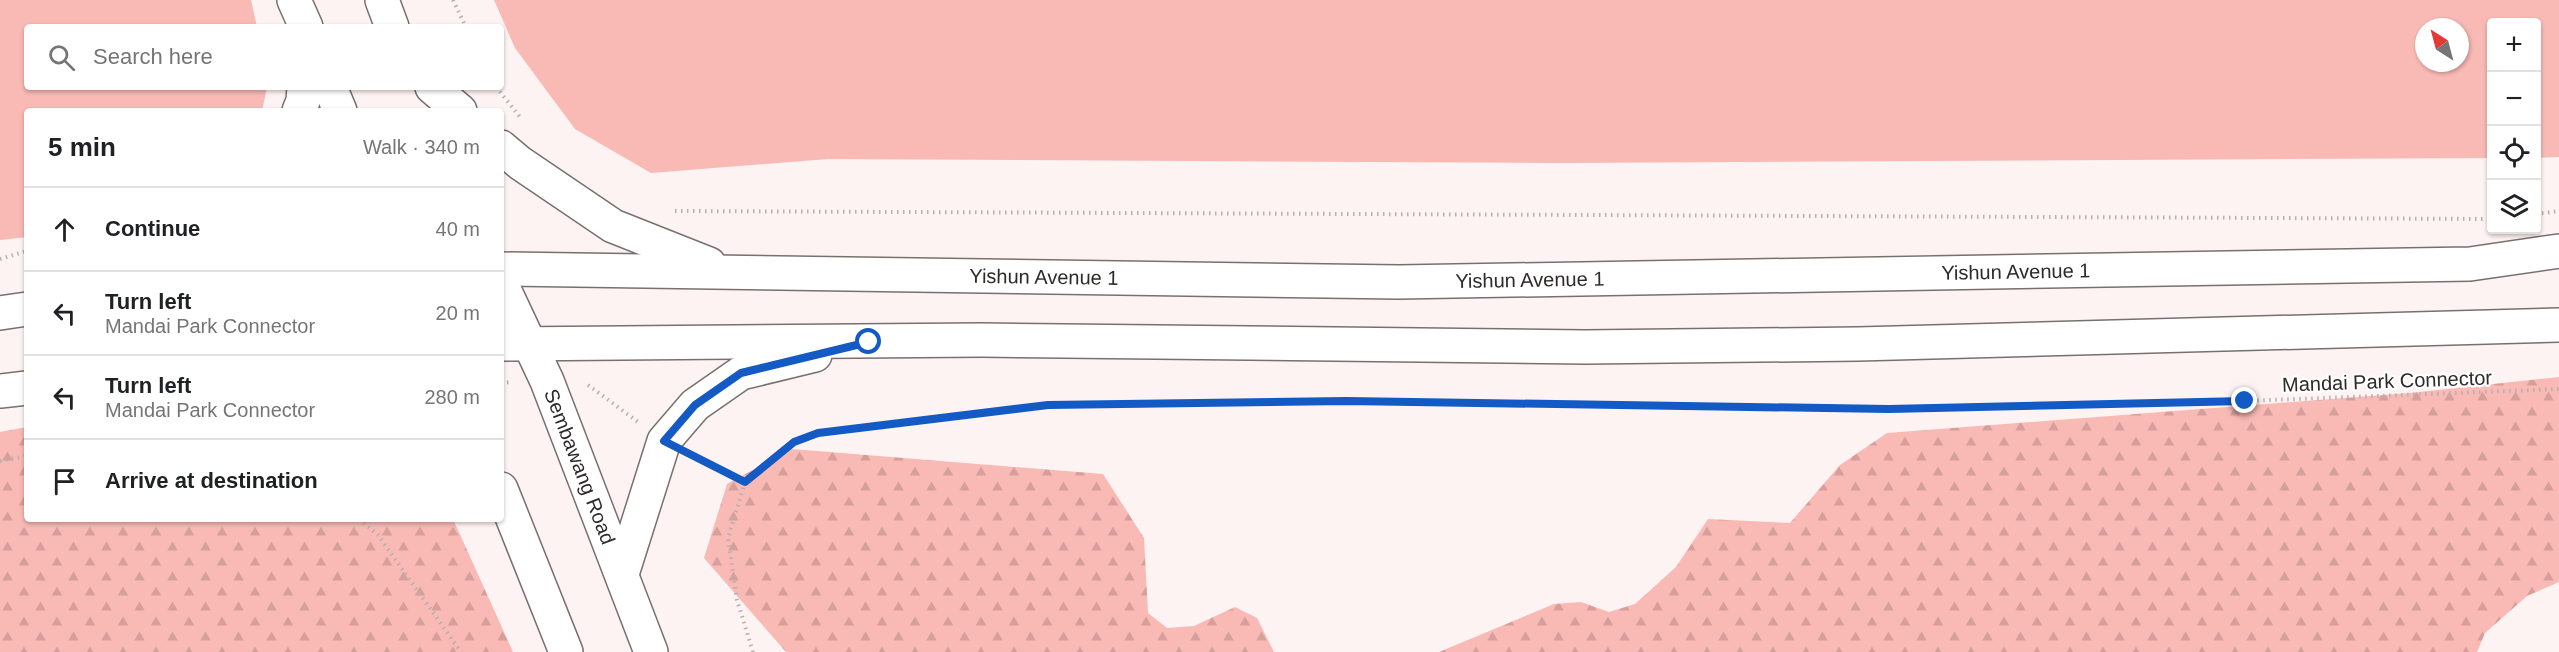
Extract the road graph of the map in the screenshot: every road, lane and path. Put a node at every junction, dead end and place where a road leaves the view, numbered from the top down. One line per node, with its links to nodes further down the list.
1 (294, 0): 4 (main road)
2 (382, 0): 5 (main road)
3 (453, 0): 6 (path)
4 (305, 24)
5 (391, 24)
6 (464, 24)
7 (304, 90): 12 (main road)
8 (331, 90): 13 (main road)
9 (418, 90): 14 (main road)
10 (436, 90): 15 (main road)
11 (498, 90): 16 (path)
12 (300, 108)
13 (339, 108)
14 (426, 108)
15 (456, 108)
16 (522, 119)
17 (504, 150): 26 (main road)
18 (673, 211): 21 (path)
19 (2559, 211): 20 (path)
20 (2541, 213)
21 (2487, 219)
22 (2559, 251): 26 (main road, Yishun Avenue 1)
23 (24, 252): 24 (path)
24 (0, 259)
25 (504, 269): 26 (main road, Yishun Avenue 1)
26 (728, 272)
27 (504, 296): 32 (main road, Sembawang Road)
28 (24, 309): 29 (main road)
29 (0, 313)
30 (2559, 326): 31 (main road)
31 (869, 342): 32 (main road); 38 (main road)
32 (515, 343): 33 (main road, Sembawang Road)
33 (547, 381): 34 (path); 38 (path); 45 (main road, Sembawang Road)
34 (504, 383)
35 (24, 388): 37 (main road)
36 (2559, 389): 41 (path, Mandai Park Connector)
37 (0, 391)
38 (664, 441): 41 (path); 45 (main road)
39 (24, 457): 40 (path)
40 (0, 461)
41 (745, 482): 49 (path)
42 (504, 501): 43 (main road)
43 (509, 520): 47 (main road)
44 (363, 522): 46 (path)
45 (622, 574): 48 (main road, Sembawang Road)
46 (461, 652)
47 (566, 652)
48 (651, 652)
49 (753, 652)

